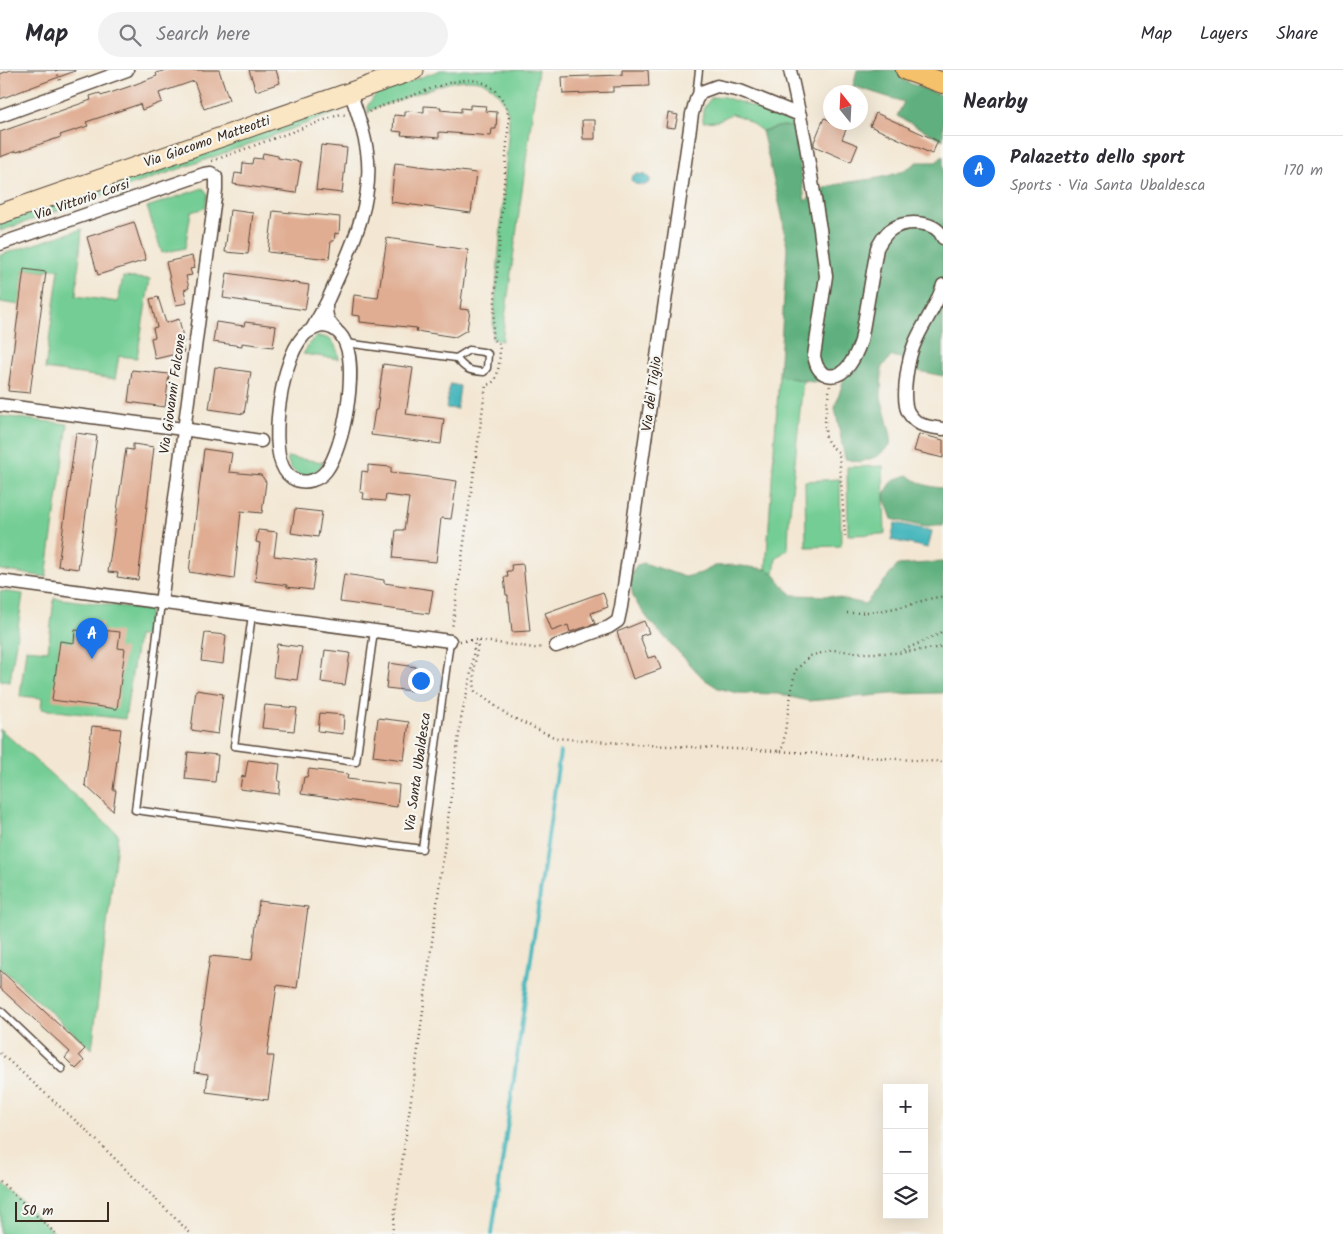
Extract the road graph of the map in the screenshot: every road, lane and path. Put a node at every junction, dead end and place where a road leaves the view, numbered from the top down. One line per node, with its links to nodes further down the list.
1 (127, 70): 10 (street)
2 (414, 70): 7 (main road, Via Giacomo Matteotti)
3 (699, 70): 8 (lane)
4 (790, 70): 9 (street)
5 (906, 70): 6 (main road)
6 (943, 83)
7 (350, 92): 12 (main road, Via Giacomo Matteotti); 16 (street)
8 (696, 100): 9 (street); 40 (street, Via del Tiglio)
9 (800, 115): 21 (street)
10 (0, 116)
11 (216, 190): 14 (street, Via Vittorio Corsi); 26 (street, Via Giovanni Falcone)
12 (0, 214)
13 (943, 238): 21 (street)
14 (0, 244)
15 (943, 286): 25 (street)
16 (326, 304): 17 (street); 18 (street)
17 (312, 329): 18 (street); 24 (street)
18 (337, 332): 19 (street)
19 (346, 343): 20 (lane); 28 (street)
20 (456, 358): 20 (lane)
21 (832, 376): 29 (path)
22 (486, 385): 39 (path)
23 (0, 405): 26 (street)
24 (278, 423): 27 (street); 28 (street)
25 (943, 429)
26 (183, 430): 27 (street); 32 (street, Via Giovanni Falcone)
27 (261, 441): 28 (street)
28 (279, 455)
29 (845, 536)
30 (0, 581): 32 (street)
31 (943, 597): 33 (path)
32 (161, 602): 34 (street); 39 (lane, Via Santa Ubaldesca)
33 (847, 613)
34 (252, 615): 36 (street); 36 (lane)
35 (943, 630): 42 (path)
36 (374, 631): 39 (street)
37 (474, 640): 38 (path); 39 (path); 51 (path)
38 (479, 640): 40 (path); 43 (path)
39 (450, 642)
40 (556, 646)
41 (943, 647): 42 (path)
42 (901, 652): 43 (path)
43 (777, 752): 44 (path)
44 (943, 762)
45 (0, 1010): 47 (lane)
46 (0, 1053): 50 (path)
47 (62, 1069)
48 (0, 1181): 49 (path)
49 (56, 1234)
50 (191, 1234)
51 (392, 1234)

